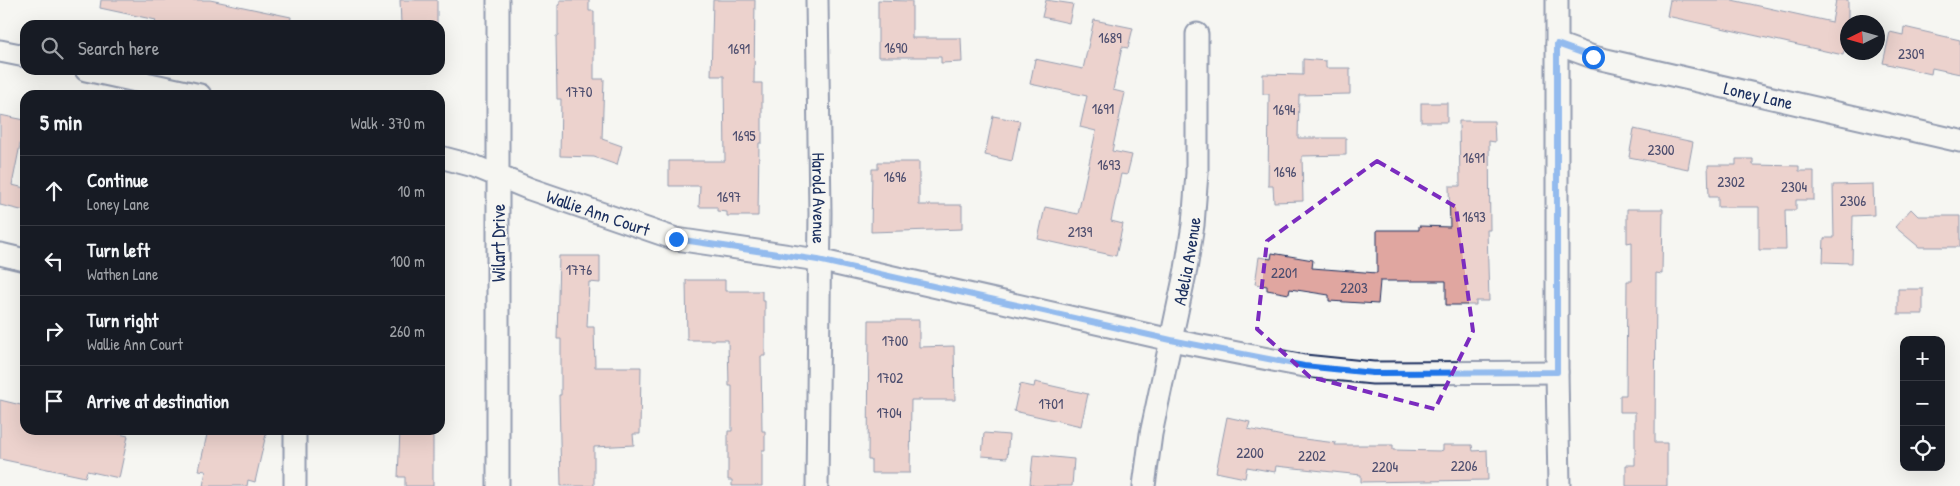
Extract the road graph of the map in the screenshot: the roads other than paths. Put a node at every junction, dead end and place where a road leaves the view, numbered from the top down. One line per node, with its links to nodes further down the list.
1 (498, 0): 12 (street, Wilart Drive)
2 (817, 0): 15 (street, Harold Avenue)
3 (1557, 0): 5 (street)
4 (1197, 34): 16 (street, Adelia Avenue)
5 (1557, 44): 10 (street, Loney Lane); 17 (street)
6 (0, 51): 7 (street)
7 (20, 55)
8 (109, 75): 9 (street)
9 (177, 90)
10 (1960, 141)
11 (445, 158): 12 (street, Wallie Ann Court)
12 (498, 175): 15 (street, Wallie Ann Court); 20 (street, Wilart Drive)
13 (0, 254): 14 (street)
14 (20, 259)
15 (818, 260): 16 (street, Wallie Ann Court); 21 (street, Harold Avenue)
16 (1171, 340): 17 (street, Wallie Ann Court); 22 (street, Adelia Avenue)
17 (1557, 372): 23 (street)
18 (295, 435): 19 (street)
19 (295, 486)
20 (498, 486)
21 (817, 486)
22 (1144, 486)
23 (1559, 486)

